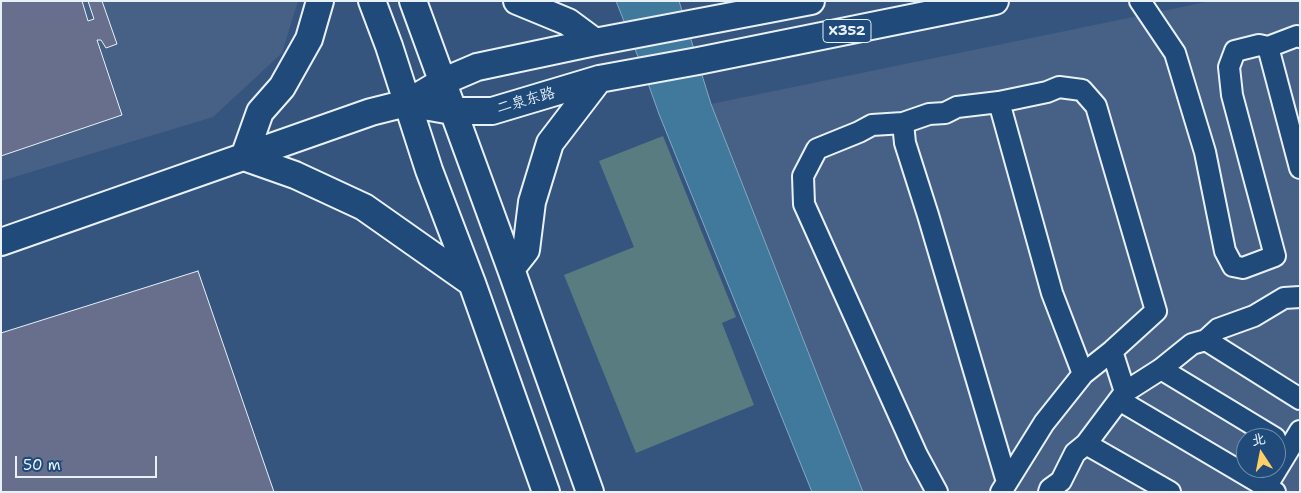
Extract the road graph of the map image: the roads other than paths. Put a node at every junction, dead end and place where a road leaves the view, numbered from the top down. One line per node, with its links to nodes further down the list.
1 (320, 1): 17 (main road)
2 (372, 1): 14 (main road)
3 (413, 1): 12 (main road)
4 (517, 1): 9 (main road)
5 (810, 1): 9 (main road, X352)
6 (996, 1): 11 (main road, 二泉东路 / X352)
7 (1140, 1): 10 (lane)
8 (1300, 37): 10 (lane)
9 (595, 42): 12 (main road, X352)
10 (1268, 46): 18 (lane)
11 (599, 79): 15 (main road, 二泉东路 / X352); 20 (main road)
12 (442, 82): 14 (main road, X352); 15 (main road)
13 (999, 102): 16 (lane); 24 (lane); 26 (lane)
14 (407, 103): 15 (main road, 二泉东路 / X352); 17 (main road); 21 (main road)
15 (452, 111): 20 (main road)
16 (903, 123): 31 (lane); 35 (lane)
17 (244, 157): 19 (main road); 21 (main road)
18 (1300, 168)
19 (1, 242)
20 (511, 269): 34 (main road)
21 (472, 283): 33 (main road)
22 (1300, 297): 23 (lane)
23 (1206, 340): 25 (lane); 28 (lane)
24 (1112, 351): 26 (lane); 27 (lane)
25 (1161, 369): 27 (lane); 29 (lane)
26 (1083, 374): 31 (lane)
27 (1122, 396): 30 (lane); 32 (lane)
28 (1300, 399)
29 (1288, 441): 32 (lane)
30 (1086, 444): 36 (lane); 37 (lane)
31 (1004, 487)
32 (1268, 490)
33 (546, 492)
34 (590, 492)
35 (937, 492)
36 (1049, 492)
37 (1170, 492)

